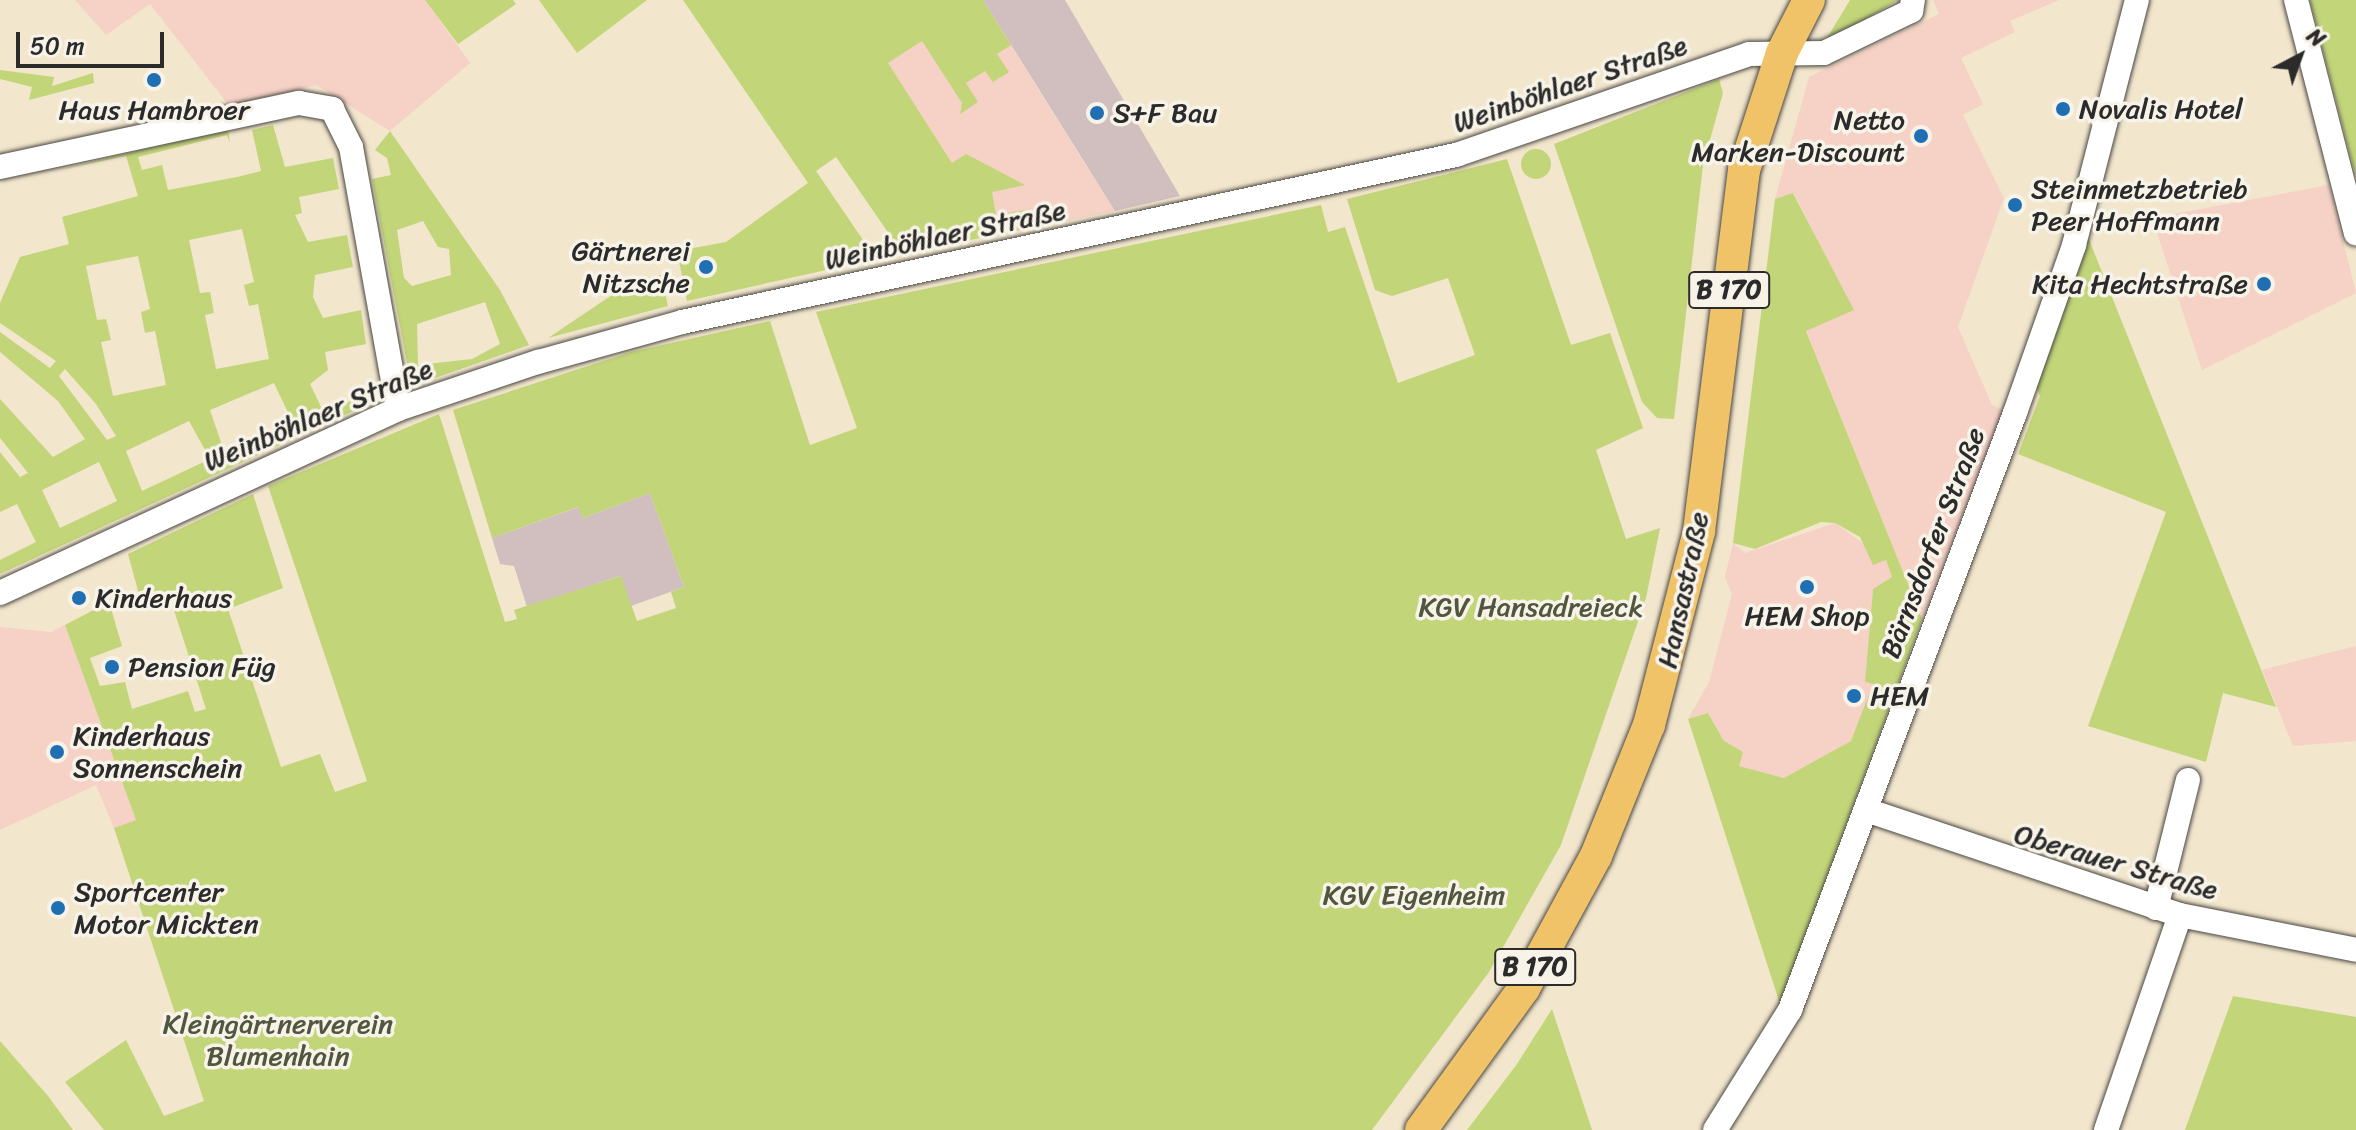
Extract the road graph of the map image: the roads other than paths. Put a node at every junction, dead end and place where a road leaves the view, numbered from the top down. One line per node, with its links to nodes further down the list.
1 (1809, 0): 5 (main road, Hansastraße / B 170)
2 (1913, 0): 5 (street, Weinböhlaer Straße)
3 (2137, 0): 11 (street, Bärnsdorfer Straße)
4 (2296, 0): 7 (street)
5 (1782, 53): 8 (street, Weinböhlaer Straße); 15 (main road, Hansastraße / B 170)
6 (0, 167): 8 (street)
7 (2356, 233)
8 (398, 409): 9 (street, Weinböhlaer Straße)
9 (0, 593)
10 (2188, 780): 12 (street)
11 (1866, 810): 12 (street, Oberauer Straße); 16 (street, Bärnsdorfer Straße)
12 (2156, 908): 13 (street, Oberauer Straße)
13 (2180, 915): 14 (street, Oberauer Straße); 17 (street)
14 (2356, 950)
15 (1421, 1130)
16 (1715, 1130)
17 (2106, 1130)

